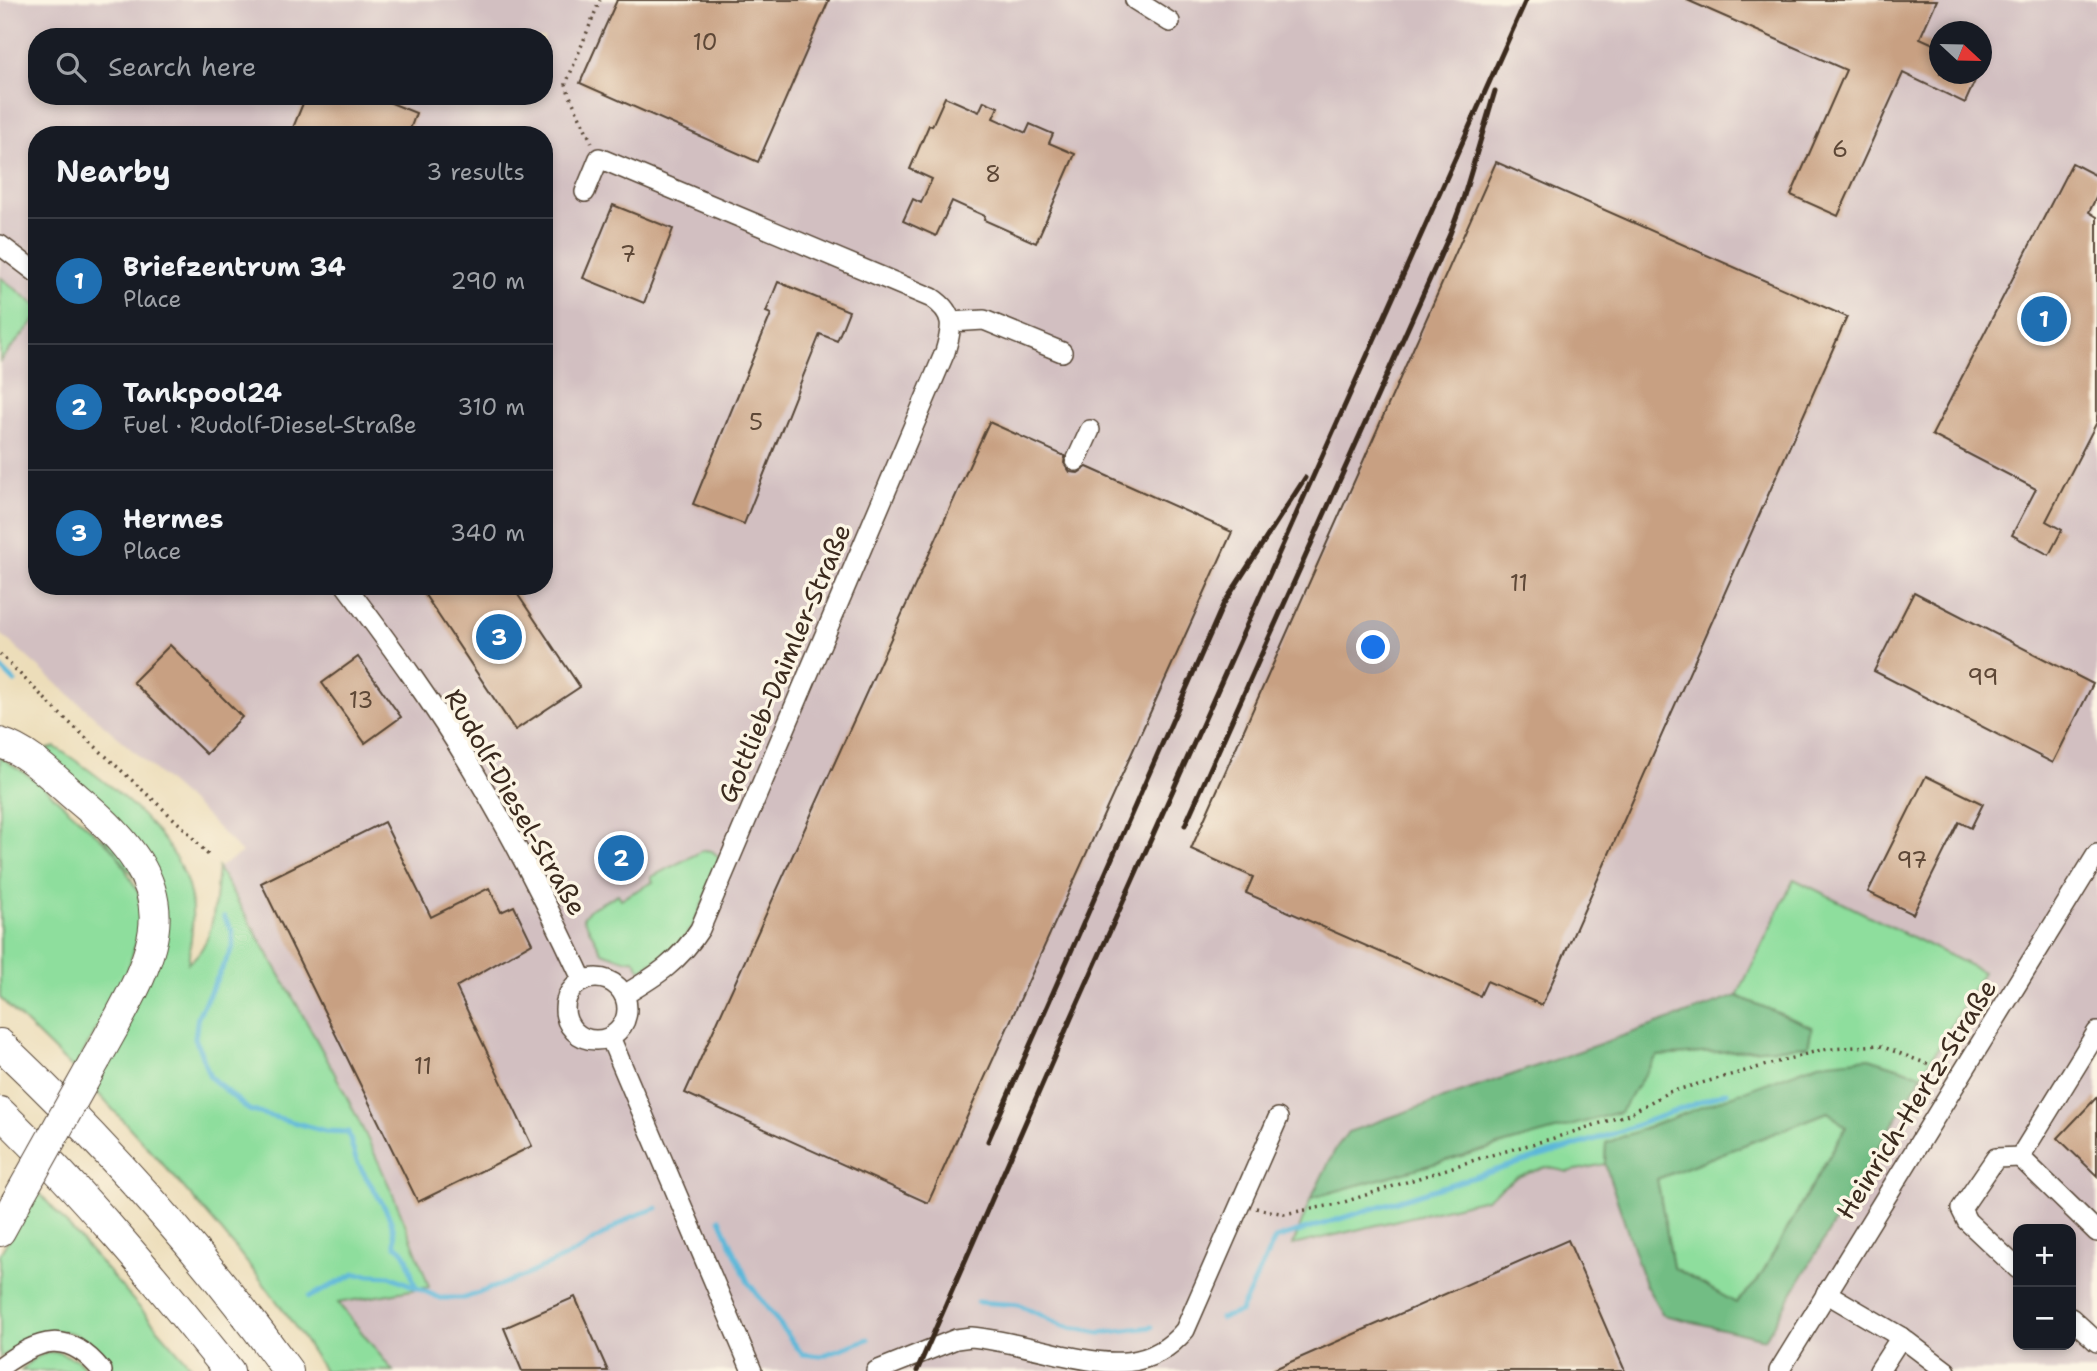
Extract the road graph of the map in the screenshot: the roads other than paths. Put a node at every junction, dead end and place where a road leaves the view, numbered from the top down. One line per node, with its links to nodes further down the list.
1 (1135, 0): 2 (street)
2 (1170, 22)
3 (585, 192): 6 (street)
4 (0, 245): 5 (street)
5 (28, 266)
6 (951, 322): 7 (street); 14 (street, Gottlieb-Daimler-Straße)
7 (1062, 352)
8 (1090, 430): 9 (street)
9 (1076, 461)
10 (353, 595): 13 (street, Rudolf-Diesel-Straße)
11 (0, 743): 21 (highway, bridge)
12 (2094, 865): 24 (street, Heinrich-Hertz-Straße)
13 (583, 981): 14 (street); 16 (street)
14 (624, 995): 16 (street)
15 (2097, 1032): 20 (street)
16 (610, 1037): 32 (street)
17 (0, 1044): 31 (highway)
18 (0, 1112): 30 (highway)
19 (1278, 1118): 33 (street)
20 (2020, 1157): 22 (street); 23 (street)
21 (0, 1231)
22 (2097, 1232)
23 (2013, 1264)
24 (1826, 1293): 26 (street); 34 (street, Heinrich-Hertz-Straße)
25 (2076, 1323): 27 (street)
26 (1901, 1336): 35 (street); 36 (street)
27 (2097, 1342)
28 (1, 1368): 29 (street)
29 (102, 1371)
30 (229, 1371)
31 (288, 1371)
32 (751, 1371)
33 (876, 1371)
34 (1779, 1371)
35 (1879, 1371)
36 (1946, 1371)

